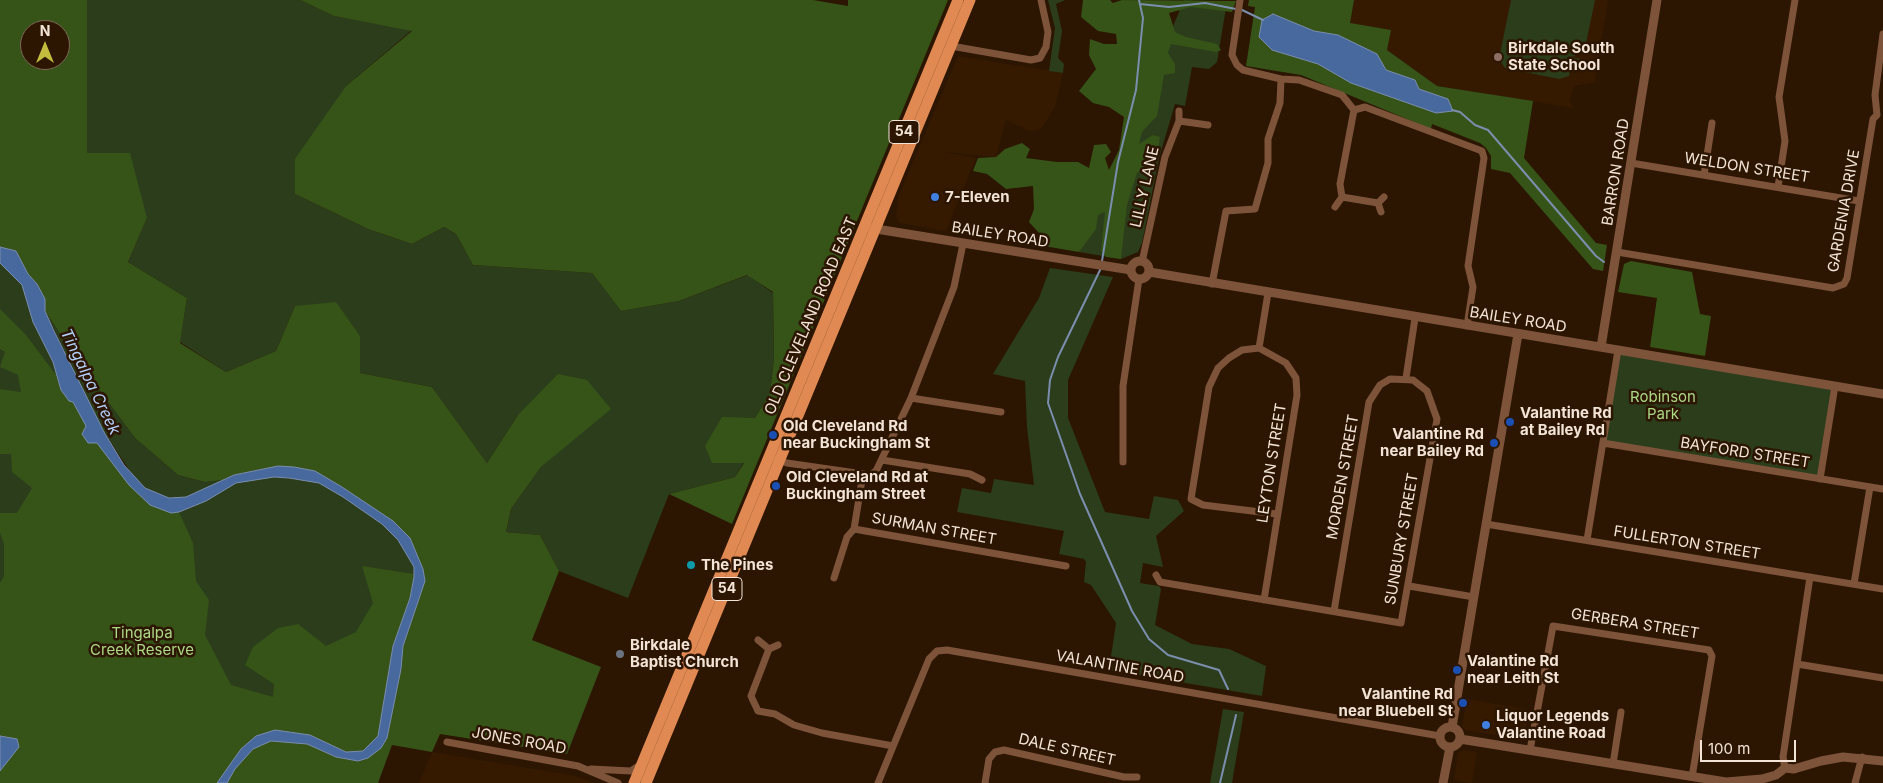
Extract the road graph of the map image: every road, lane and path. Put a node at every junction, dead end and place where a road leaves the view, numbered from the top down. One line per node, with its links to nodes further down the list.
1 (958, 0): 25 (main road, OLD CLEVELAND ROAD EAST / 54)
2 (970, 0): 8 (main road, OLD CLEVELAND ROAD EAST / 54)
3 (1041, 0): 8 (street)
4 (1240, 0): 9 (street)
5 (1658, 0): 16 (street, BARRON ROAD)
6 (1795, 0): 18 (street)
7 (1883, 34): 12 (street, GARDENIA DRIVE)
8 (951, 46): 25 (main road, OLD CLEVELAND ROAD EAST / 54)
9 (1282, 79): 10 (street); 32 (street)
10 (1354, 110): 19 (street); 35 (street)
11 (1179, 111): 13 (street, LILLY LANE)
12 (1880, 114): 21 (street, GARDENIA DRIVE)
13 (1179, 121): 15 (street); 28 (street, LILLY LANE)
14 (1712, 123): 17 (street)
15 (1208, 125)
16 (1631, 163): 17 (street, WELDON STREET); 27 (street, BARRON ROAD)
17 (1704, 175): 18 (street, WELDON STREET)
18 (1778, 188): 21 (street, WELDON STREET)
19 (1342, 197): 22 (street); 23 (street)
20 (1384, 197): 22 (street)
21 (1859, 201): 27 (street, GARDENIA DRIVE)
22 (1378, 203): 24 (street)
23 (1335, 207)
24 (1381, 212)
25 (870, 228): 26 (street, BAILEY ROAD); 46 (main road, OLD CLEVELAND ROAD EAST / 54)
26 (963, 244): 29 (street, BAILEY ROAD); 43 (street)
27 (1617, 252): 37 (street, BARRON ROAD)
28 (1142, 262): 29 (street); 30 (street)
29 (1131, 270): 31 (street)
30 (1149, 272): 31 (street); 32 (street, BAILEY ROAD)
31 (1139, 279): 48 (street)
32 (1212, 284): 33 (street, BAILEY ROAD)
33 (1268, 293): 34 (street, BAILEY ROAD); 38 (street)
34 (1415, 318): 35 (street, BAILEY ROAD); 40 (street)
35 (1467, 326): 36 (street, BAILEY ROAD)
36 (1518, 334): 37 (street, BAILEY ROAD); 55 (street)
37 (1601, 347): 39 (street, BAILEY ROAD)
38 (1260, 348): 54 (street, LEYTON STREET); 54 (street)
39 (1618, 350): 41 (street, BAILEY ROAD); 45 (street)
40 (1409, 379): 63 (street, SUNBURY STREET); 67 (street, MORDEN STREET)
41 (1835, 386): 42 (street, BAILEY ROAD); 50 (street)
42 (1883, 394)
43 (911, 398): 44 (street); 47 (street)
44 (1001, 412)
45 (1603, 443): 50 (street, BAYFORD STREET); 57 (street)
46 (775, 458): 49 (street); 82 (main road, OLD CLEVELAND ROAD EAST / 54); 91 (main road, OLD CLEVELAND ROAD EAST / 54)
47 (882, 460): 49 (street); 51 (street)
48 (1123, 462)
49 (867, 474): 56 (street, SURMAN STREET)
50 (1820, 479): 52 (street, BAYFORD STREET)
51 (982, 480)
52 (1870, 487): 53 (street, BAYFORD STREET); 62 (street)
53 (1883, 489)
54 (1277, 514): 66 (street, LEYTON STREET)
55 (1486, 524): 57 (street, FULLERTON STREET); 65 (street)
56 (854, 529): 58 (street, SURMAN STREET); 61 (street)
57 (1587, 540): 60 (street, FULLERTON STREET)
58 (1066, 566)
59 (1156, 575): 66 (street)
60 (1810, 577): 62 (street, FULLERTON STREET); 71 (street)
61 (834, 578)
62 (1854, 584): 64 (street, FULLERTON STREET)
63 (1409, 586): 65 (street); 67 (street, SUNBURY STREET)
64 (1883, 589)
65 (1474, 597): 74 (street)
66 (1264, 600): 67 (street)
67 (1334, 611)
68 (758, 640): 70 (street)
69 (778, 645): 70 (street)
70 (769, 649): 78 (street)
71 (1797, 664): 72 (street); 86 (street)
72 (1883, 678)
73 (1621, 712): 84 (street)
74 (1452, 727): 75 (street); 76 (street)
75 (1440, 736): 78 (street, VALANTINE ROAD); 79 (street)
76 (1460, 739): 79 (street); 80 (street)
77 (447, 742): 85 (street, JONES ROAD)
78 (894, 746): 92 (street, VALANTINE ROAD)
79 (1450, 746): 94 (street)
80 (1530, 750): 84 (street); 88 (street, GERBERA STREET)
81 (1862, 758): 83 (street); 86 (street); 95 (street)
82 (644, 760): 85 (street, JONES ROAD); 90 (main road, OLD CLEVELAND ROAD EAST / 54)
83 (1883, 761)
84 (1613, 764): 88 (street)
85 (586, 768): 89 (street, JONES ROAD)
86 (1784, 768): 88 (street)
87 (1137, 777): 93 (street, DALE STREET)
88 (1692, 777)
89 (618, 783)
90 (634, 783)
91 (646, 783)
92 (878, 783)
93 (985, 783)
94 (1443, 783)
95 (1855, 783)

